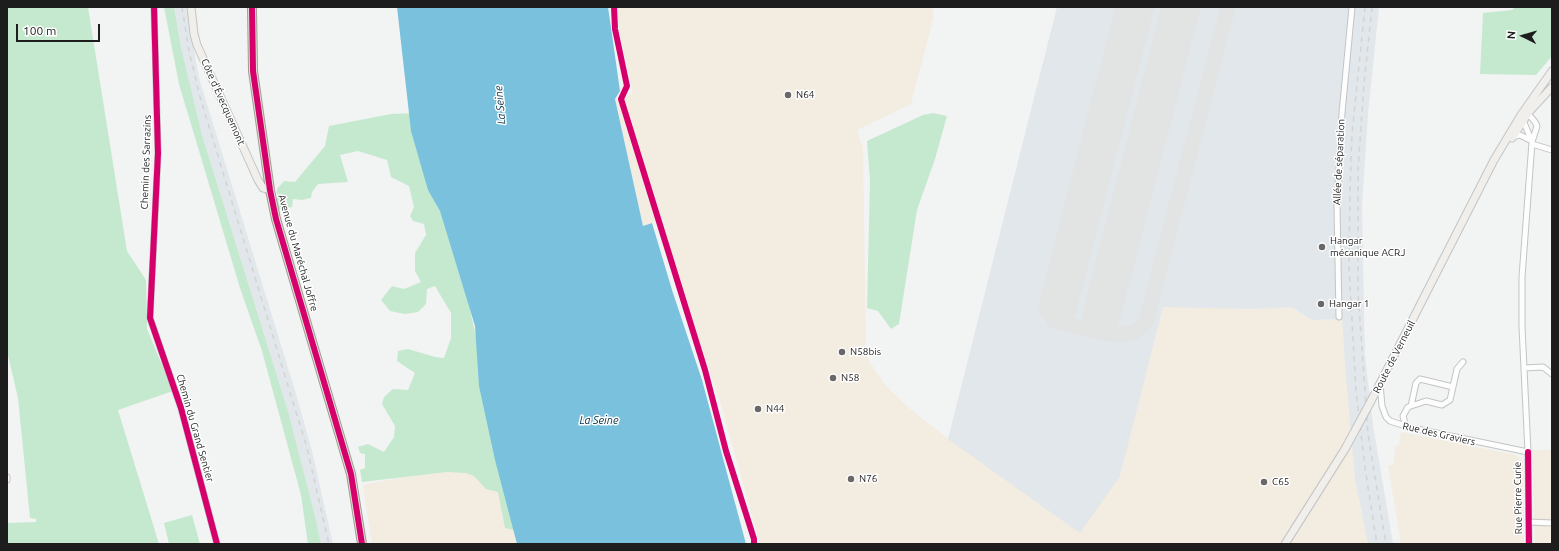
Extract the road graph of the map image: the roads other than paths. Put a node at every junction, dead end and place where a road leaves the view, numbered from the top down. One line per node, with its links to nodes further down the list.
1 (154, 7): 14 (street, Chemin des Sarrazins)
2 (191, 7): 11 (main road, Côte d'Évecquemont)
3 (252, 7): 11 (main road, Avenue du Maréchal Joffre)
4 (1352, 7): 13 (street, Allée de séparation)
5 (1552, 71): 7 (main road, Route de Verneuil)
6 (1552, 87): 7 (main road, Route de Verneuil)
7 (1524, 115): 8 (main road, Route de Verneuil); 9 (street, Rue Pierre Curie); 9 (street, Rue Pierre Curie); 12 (main road, Route de Verneuil)
8 (1512, 138): 9 (street); 12 (main road, Route de Verneuil)
9 (1532, 143): 10 (street); 16 (street, Rue Pierre Curie)
10 (1552, 150)
11 (270, 190): 28 (main road, Avenue du Maréchal Joffre)
12 (1478, 195): 18 (main road, Route de Verneuil)
13 (1339, 317)
14 (150, 318): 27 (street, Chemin du Grand Sentier)
15 (1463, 362): 19 (street)
16 (1524, 368): 17 (street); 22 (street, Rue Pierre Curie)
17 (1552, 374)
18 (1380, 384): 21 (street, Rue des Graviers); 29 (main road, Route de Verneuil, bridge)
19 (1453, 387): 20 (street); 20 (street)
20 (1411, 406): 21 (street)
21 (1406, 426): 22 (street, Rue des Graviers)
22 (1528, 452): 25 (street, Rue Pierre Curie)
23 (7, 477): 24 (street)
24 (7, 480)
25 (1529, 522): 26 (street); 30 (street, Rue Pierre Curie)
26 (1552, 523)
27 (217, 544)
28 (362, 544)
29 (1284, 544)
30 (1529, 544)

